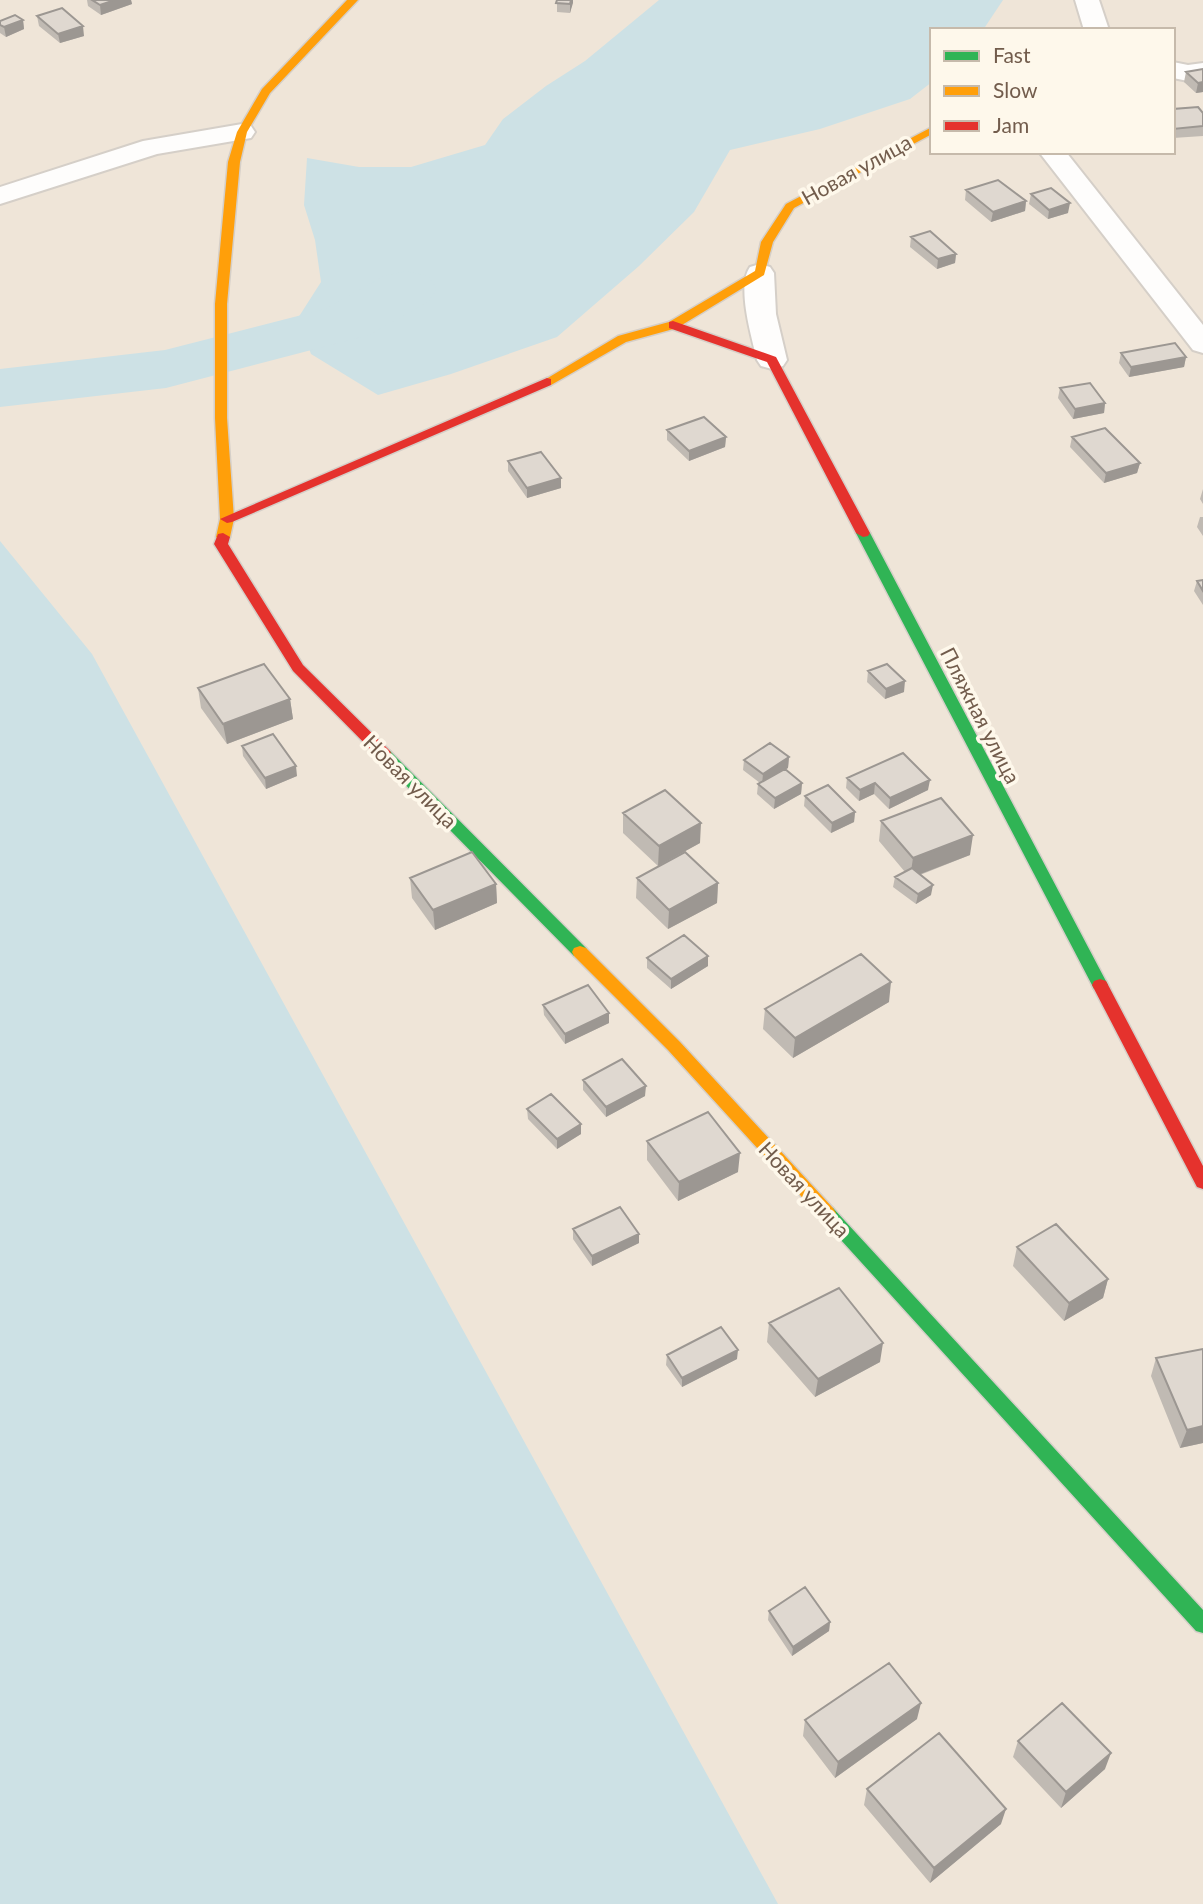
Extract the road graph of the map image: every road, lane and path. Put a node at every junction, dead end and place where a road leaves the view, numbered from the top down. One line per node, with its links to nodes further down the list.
1 (353, 0): 5 (street, Новая улица)
2 (1087, 0): 3 (street)
3 (1096, 28)
4 (930, 131): 8 (street, Новая улица)
5 (242, 132): 7 (street); 12 (street, Новая улица)
6 (1054, 154): 10 (street)
7 (0, 196)
8 (760, 273): 9 (street); 11 (street)
9 (673, 325): 11 (street); 12 (street)
10 (1203, 344)
11 (772, 360): 13 (street, Пляжная улица)
12 (227, 519): 14 (street, Новая улица)
13 (1203, 1182)
14 (1203, 1624)

